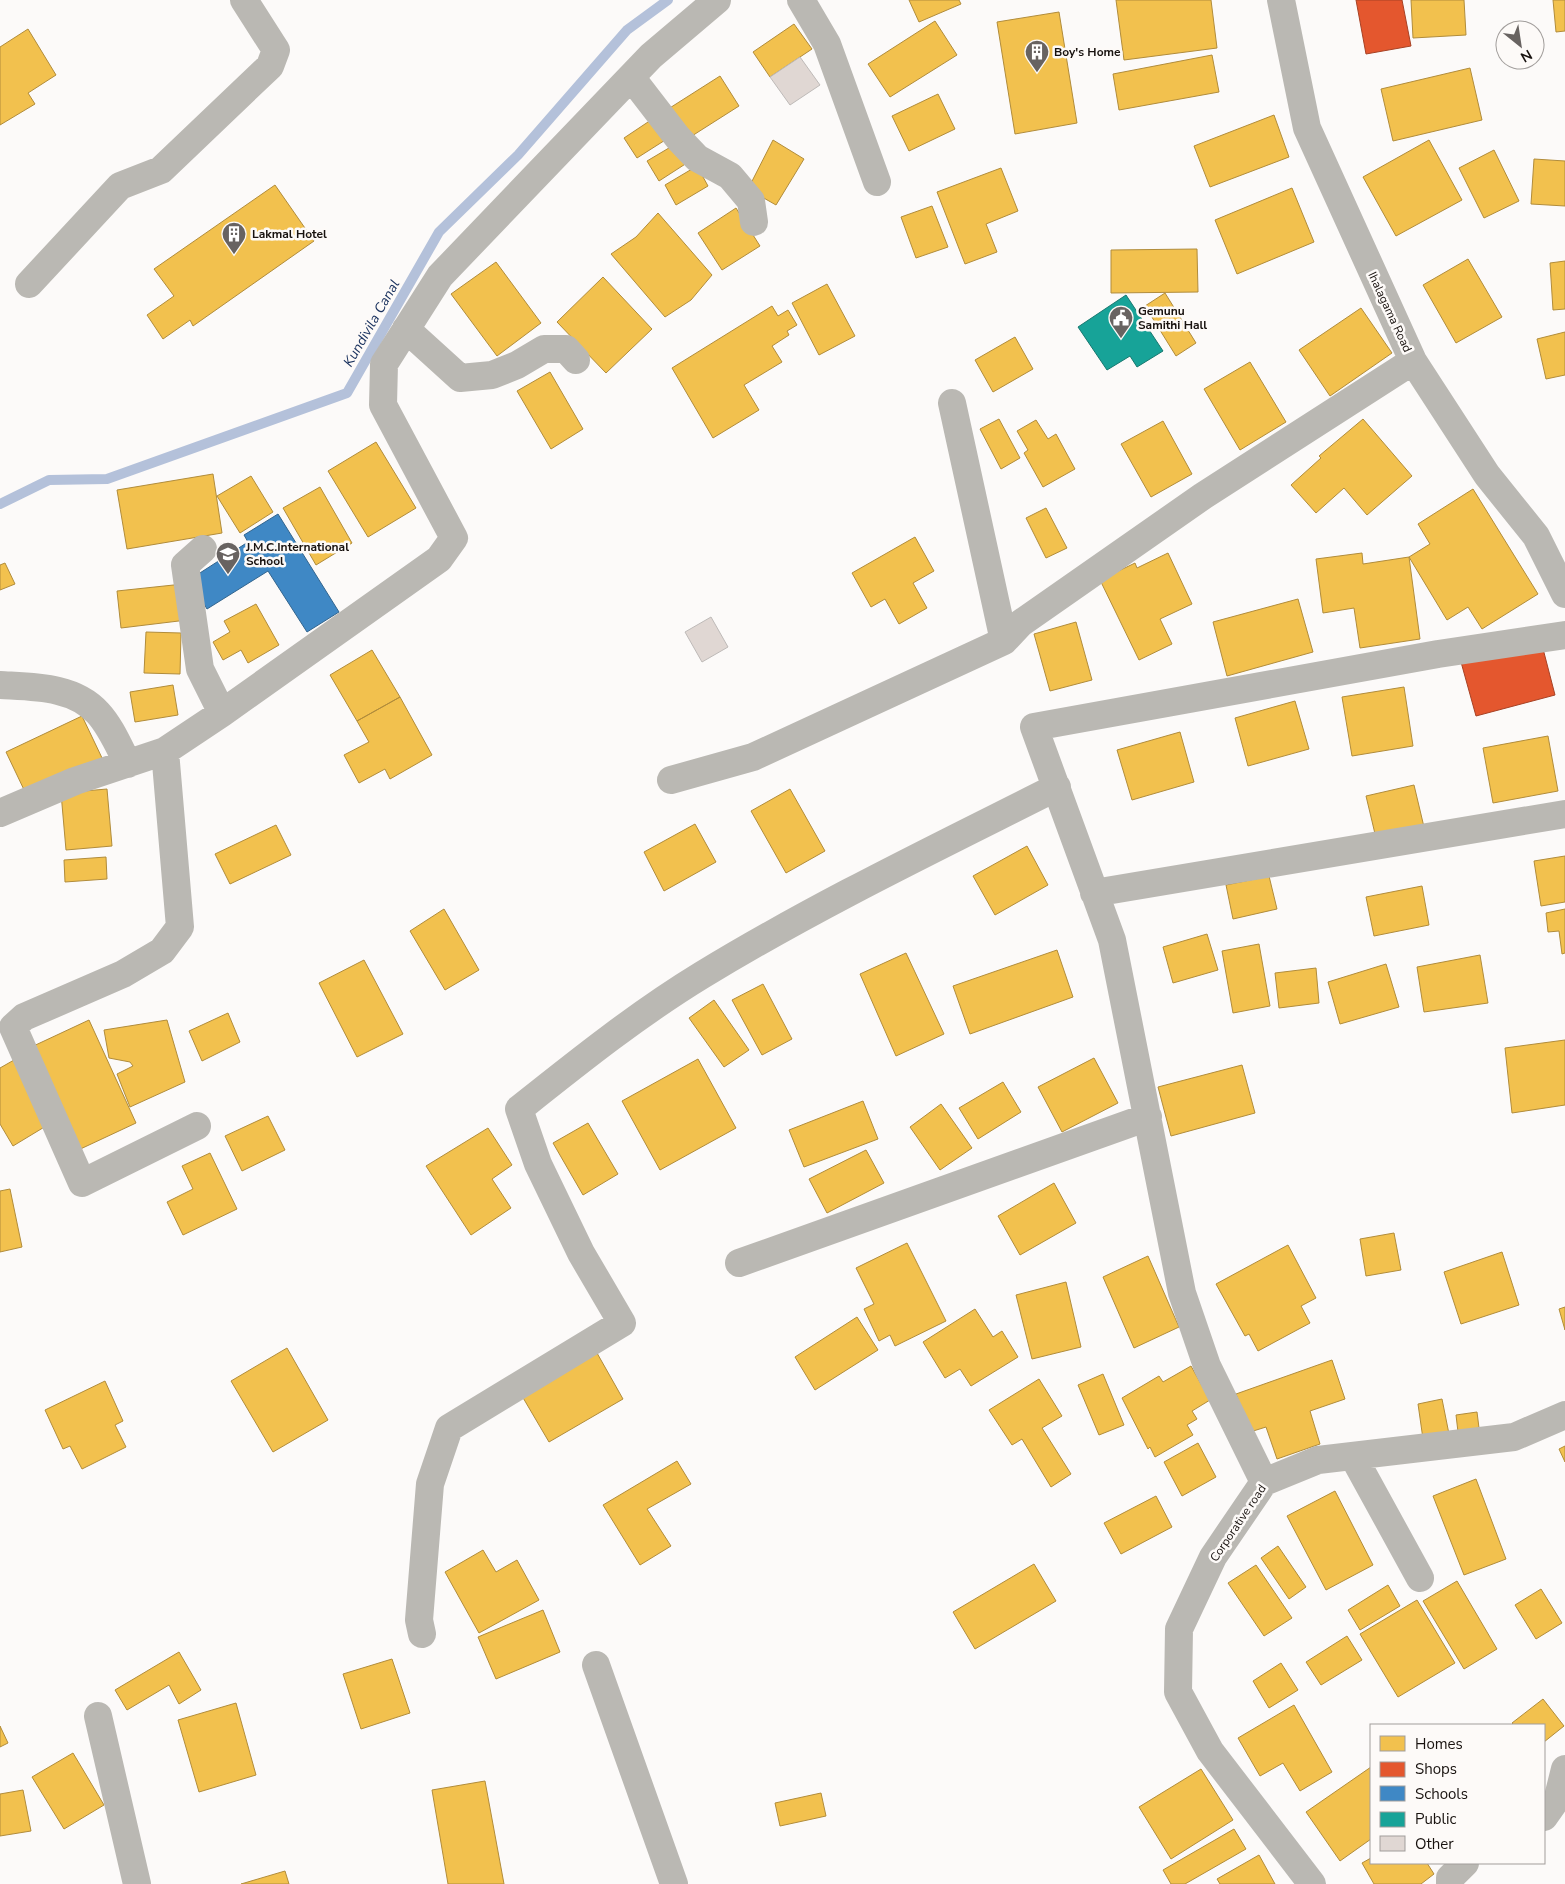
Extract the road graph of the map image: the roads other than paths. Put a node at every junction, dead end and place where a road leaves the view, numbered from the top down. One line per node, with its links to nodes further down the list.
1 (244, 0): 8 (street)
2 (717, 0): 5 (street)
3 (801, 0): 6 (street)
4 (1280, 0): 11 (street, Ihalagama Road)
5 (631, 77): 7 (street); 9 (street)
6 (878, 182)
7 (754, 222)
8 (29, 284)
9 (406, 329): 10 (street); 18 (street)
10 (576, 360)
11 (1413, 361): 14 (street, Ihalagama Road); 16 (street)
12 (952, 403): 16 (street)
13 (203, 549): 18 (street)
14 (1565, 594)
15 (1565, 635): 22 (street)
16 (1004, 641): 21 (street)
17 (0, 685): 20 (street)
18 (222, 713): 19 (street)
19 (165, 751): 20 (street); 27 (street)
20 (128, 764): 23 (street)
21 (671, 780)
22 (1057, 787): 25 (street); 33 (street)
23 (0, 813)
24 (1565, 814): 25 (street)
25 (1094, 893): 26 (street)
26 (1148, 1117): 28 (street); 31 (street)
27 (197, 1126)
28 (739, 1262)
29 (1565, 1415): 30 (street, Corporative road)
30 (1353, 1456): 31 (street, Corporative road); 32 (street)
31 (1264, 1482): 41 (street, Corporative road)
32 (1420, 1578)
33 (422, 1634)
34 (596, 1665): 40 (street)
35 (98, 1716): 39 (street)
36 (1565, 1769): 37 (street)
37 (1545, 1816)
38 (1464, 1864): 42 (street)
39 (137, 1884)
40 (674, 1884)
41 (1312, 1884)
42 (1450, 1884)

